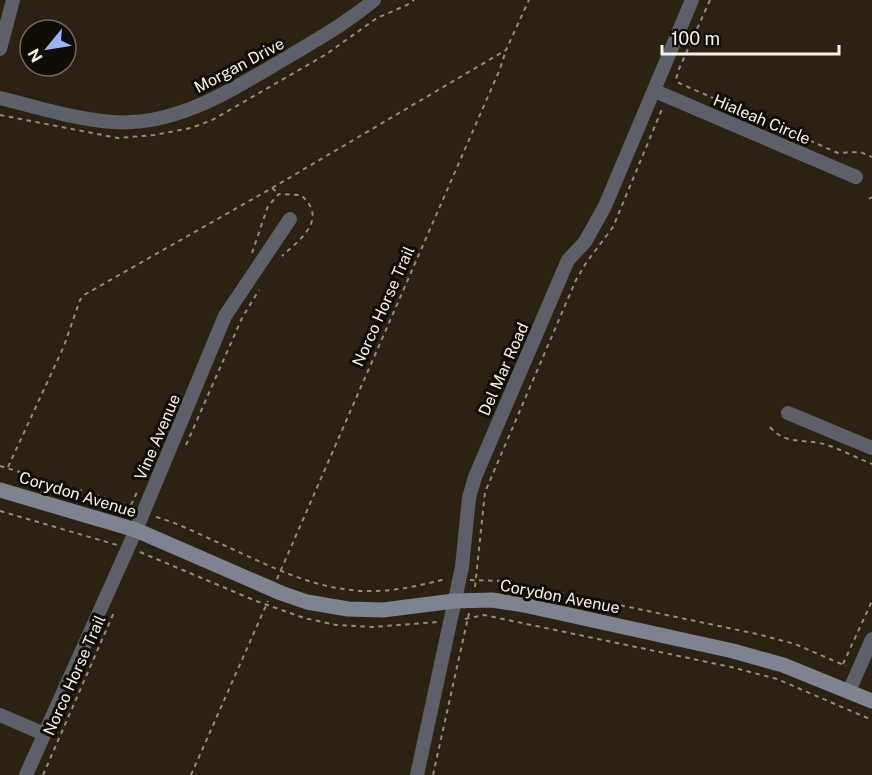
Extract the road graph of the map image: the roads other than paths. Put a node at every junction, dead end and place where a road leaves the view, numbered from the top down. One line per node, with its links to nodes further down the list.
1 (13, 0): 4 (street)
2 (374, 0): 6 (street, Morgan Drive)
3 (692, 0): 5 (street, Del Mar Road)
4 (0, 49)
5 (654, 91): 7 (street, Hialeah Circle); 13 (street, Del Mar Road)
6 (0, 98)
7 (856, 177)
8 (290, 219): 12 (street, Vine Avenue)
9 (788, 413): 10 (street)
10 (872, 448)
11 (0, 490): 12 (main road, Corydon Avenue)
12 (136, 530): 13 (main road, Corydon Avenue); 18 (street, Vine Avenue)
13 (454, 601): 15 (main road, Corydon Avenue); 20 (street, Del Mar Road)
14 (872, 639): 15 (street)
15 (849, 692): 16 (main road, Corydon Avenue)
16 (872, 701)
17 (0, 715): 18 (street)
18 (44, 734): 19 (street, Vine Avenue)
19 (26, 775)
20 (417, 775)

